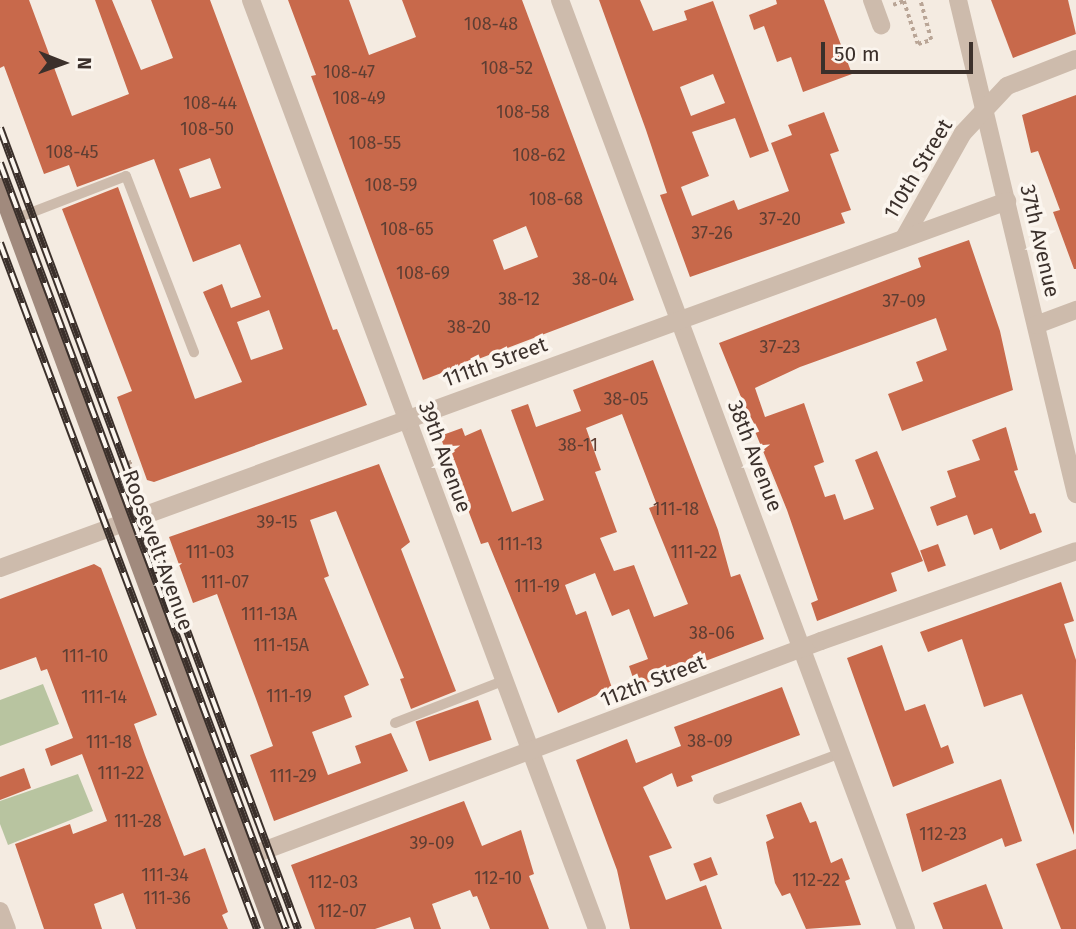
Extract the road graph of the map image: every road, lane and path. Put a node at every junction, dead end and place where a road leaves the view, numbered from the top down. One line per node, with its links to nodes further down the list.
1 (251, 0): 18 (street, 39th Avenue)
2 (560, 0): 15 (street, 38th Avenue)
3 (872, 0): 7 (street)
4 (920, 0): 6 (path)
5 (958, 0): 9 (street, 37th Avenue)
6 (893, 5)
7 (881, 25)
8 (1076, 59): 9 (street, 110th Street)
9 (985, 110): 11 (street, 37th Avenue); 13 (street, 110th Street)
10 (0, 187): 12 (main road, Roosevelt Avenue)
11 (1007, 201): 13 (street, 111th Street); 16 (street, 37th Avenue)
12 (12, 220): 17 (lane); 22 (main road, Roosevelt Avenue)
13 (904, 238): 15 (street, 111th Street)
14 (1076, 310): 16 (street)
15 (678, 320): 18 (street, 111th Street); 25 (street, 38th Avenue)
16 (1036, 324): 21 (street, 37th Avenue)
17 (194, 352)
18 (407, 419): 22 (street, 111th Street); 26 (street, 39th Avenue)
19 (134, 461): 20 (path)
20 (131, 471)
21 (1076, 494)
22 (124, 521): 24 (street, 111th Street); 31 (main road, Roosevelt Avenue)
23 (1076, 551): 25 (street, 112th Street)
24 (0, 568)
25 (803, 648): 28 (street, 112th Street); 29 (street, 38th Avenue)
26 (503, 681): 27 (lane); 28 (street, 39th Avenue)
27 (395, 723)
28 (529, 752): 31 (street, 112th Street); 35 (street, 39th Avenue)
29 (841, 752): 30 (lane); 36 (street, 38th Avenue)
30 (718, 799)
31 (247, 857): 34 (main road, Roosevelt Avenue)
32 (0, 911): 33 (street)
33 (7, 929)
34 (274, 929)
35 (597, 929)
36 (906, 929)

